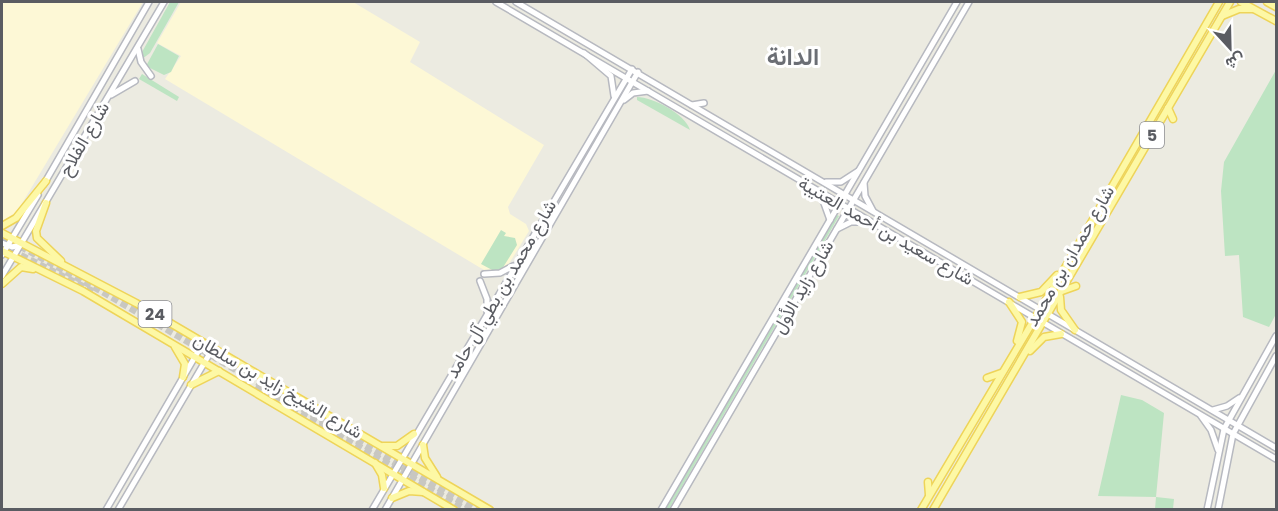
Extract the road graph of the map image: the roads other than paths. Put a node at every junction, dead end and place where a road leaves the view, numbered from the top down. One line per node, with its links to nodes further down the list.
1 (149, 2): 32 (main road, شارع الفلاح)
2 (164, 2): 15 (main road, شارع الفلاح)
3 (496, 2): 16 (main road, شارع سعيد بن أحمد العتيبة)
4 (516, 2): 17 (main road, شارع سعيد بن أحمد العتيبة)
5 (957, 2): 31 (main road, شارع زايد الأول)
6 (969, 2): 34 (main road, شارع زايد الأول)
7 (1230, 2): 13 (main road, شارع حمدان بن محمد / 5)
8 (1241, 2): 12 (main road)
9 (1268, 2): 11 (main road)
10 (1216, 4): 56 (main road, شارع حمدان بن محمد / 5)
11 (1276, 7)
12 (1255, 10): 13 (main road); 14 (main road)
13 (1220, 19): 29 (main road, شارع حمدان بن محمد / 5)
14 (1276, 21)
15 (138, 47): 19 (main road); 25 (main road, شارع الفلاح)
16 (583, 52): 20 (main road, شارع سعيد بن أحمد العتيبة); 24 (main road)
17 (632, 69): 18 (main road, شارع سعيد بن أحمد العتيبة); 20 (main road, شارع محمد بن بطي آل حامد)
18 (638, 72): 22 (main road, شارع محمد بن بطي آل حامد); 28 (main road, شارع سعيد بن أحمد العتيبة)
19 (151, 76)
20 (626, 78): 22 (main road, شارع سعيد بن أحمد العتيبة); 24 (main road, شارع محمد بن بطي آل حامد)
21 (135, 81): 25 (main road)
22 (633, 82): 23 (main road, شارع سعيد بن أحمد العتيبة); 26 (main road, شارع محمد بن بطي آل حامد)
23 (648, 91): 26 (main road); 35 (main road, شارع سعيد بن أحمد العتيبة)
24 (614, 97): 47 (main road, شارع محمد بن بطي آل حامد)
25 (107, 98): 38 (main road, شارع الفلاح)
26 (620, 103): 48 (main road, شارع محمد بن بطي آل حامد)
27 (704, 103): 28 (main road)
28 (692, 105): 33 (main road, شارع سعيد بن أحمد العتيبة)
29 (1168, 108): 30 (main road); 64 (main road, شارع حمدان بن محمد / 5)
30 (1173, 119)
31 (860, 170): 33 (main road); 36 (main road, شارع زايد الأول)
32 (45, 181): 44 (main road); 49 (main road, شارع الفلاح)
33 (822, 181): 36 (main road, شارع سعيد بن أحمد العتيبة)
34 (864, 182): 37 (main road, شارع زايد الأول); 41 (main road)
35 (820, 193): 39 (main road, شارع سعيد بن أحمد العتيبة); 42 (main road)
36 (845, 196): 37 (main road, شارع سعيد بن أحمد العتيبة); 39 (main road, شارع زايد الأول)
37 (853, 201): 40 (main road, شارع زايد الأول); 41 (main road, شارع سعيد بن أحمد العتيبة)
38 (46, 203): 50 (main road, شارع الفلاح); 57 (main road)
39 (839, 205): 40 (main road, شارع سعيد بن أحمد العتيبة); 42 (main road, شارع زايد الأول)
40 (848, 210): 43 (main road, شارع سعيد بن أحمد العتيبة); 45 (main road, شارع زايد الأول)
41 (873, 212): 65 (main road, شارع سعيد بن أحمد العتيبة)
42 (830, 221): 124 (main road, شارع زايد الأول)
43 (869, 222): 45 (main road); 52 (main road, شارع سعيد بن أحمد العتيبة)
44 (2, 226)
45 (836, 230): 125 (main road, شارع زايد الأول)
46 (2, 233): 49 (main road, شارع الشيخ زايد بن سلطان / 24)
47 (534, 233): 48 (main road); 55 (main road, شارع محمد بن بطي آل حامد)
48 (544, 238): 102 (main road, شارع محمد بن بطي آل حامد)
49 (12, 239): 50 (main road, شارع الشيخ زايد بن سلطان / 24); 51 (main road, شارع الفلاح)
50 (21, 244): 51 (main road); 54 (main road, شارع الفلاح); 57 (main road, شارع الشيخ زايد بن سلطان / 24)
51 (3, 249): 54 (main road, شارع الشيخ زايد بن سلطان / 24)
52 (919, 250): 53 (main road); 66 (main road, شارع سعيد بن أحمد العتيبة)
53 (909, 254)
54 (14, 257): 59 (main road, شارع الفلاح); 60 (main road, شارع الشيخ زايد بن سلطان / 24)
55 (516, 263): 58 (main road); 68 (main road, شارع محمد بن بطي آل حامد)
56 (1066, 266): 65 (main road); 67 (main road, شارع حمدان بن محمد / 5)
57 (70, 268): 75 (main road, شارع الشيخ زايد بن سلطان / 24)
58 (484, 274)
59 (2, 276)
60 (60, 278): 62 (main road); 76 (main road, شارع الشيخ زايد بن سلطان / 24)
61 (480, 281): 68 (main road)
62 (2, 284)
63 (1076, 286): 64 (main road)
64 (1061, 292): 69 (main road, شارع حمدان بن محمد / 5); 72 (main road)
65 (1020, 297): 67 (main road, شارع سعيد بن أحمد العتيبة)
66 (1009, 302): 70 (main road, شارع سعيد بن أحمد العتيبة); 80 (main road)
67 (1039, 309): 69 (main road, شارع سعيد بن أحمد العتيبة); 70 (main road, شارع حمدان بن محمد / 5)
68 (486, 314): 100 (main road, شارع محمد بن بطي آل حامد)
69 (1049, 314): 71 (main road, شارع حمدان بن محمد / 5); 72 (main road, شارع سعيد بن أحمد العتيبة)
70 (1034, 317): 71 (main road, شارع سعيد بن أحمد العتيبة); 80 (main road, شارع حمدان بن محمد / 5)
71 (1043, 323): 73 (main road, شارع سعيد بن أحمد العتيبة); 83 (main road, شارع حمدان بن محمد / 5)
72 (1075, 330): 95 (main road, شارع سعيد بن أحمد العتيبة)
73 (1061, 334): 78 (main road, شارع سعيد بن أحمد العتيبة); 83 (main road)
74 (1276, 336): 94 (main road)
75 (203, 343): 77 (main road, شارع الشيخ زايد بن سلطان / 24); 82 (main road)
76 (175, 347): 82 (main road, شارع الشيخ زايد بن سلطان / 24); 89 (main road)
77 (213, 348): 84 (main road); 103 (main road, شارع الشيخ زايد بن سلطان / 24)
78 (1094, 352): 81 (main road); 92 (main road, شارع سعيد بن أحمد العتيبة)
79 (1276, 356): 98 (main road)
80 (1012, 357): 87 (main road, شارع حمدان بن محمد / 5)
81 (1085, 357)
82 (194, 358): 84 (main road, شارع الشيخ زايد بن سلطان / 24); 85 (main road)
83 (1019, 362): 127 (main road, شارع حمدان بن محمد / 5)
84 (204, 363): 86 (main road, شارع الشيخ زايد بن سلطان / 24); 88 (main road)
85 (188, 370): 88 (main road); 89 (main road)
86 (219, 371): 91 (main road); 108 (main road, شارع الشيخ زايد بن سلطان / 24)
87 (1002, 373): 90 (main road); 116 (main road, شارع حمدان بن محمد / 5)
88 (196, 376): 91 (main road)
89 (183, 377): 118 (main road)
90 (987, 378)
91 (191, 385): 119 (main road)
92 (1154, 386): 93 (main road); 96 (main road, شارع سعيد بن أحمد العتيبة)
93 (1149, 394)
94 (1243, 395): 95 (main road); 97 (main road)
95 (1213, 410): 97 (main road, شارع سعيد بن أحمد العتيبة)
96 (1198, 412): 99 (main road, شارع سعيد بن أحمد العتيبة); 105 (main road)
97 (1228, 419): 98 (main road, شارع سعيد بن أحمد العتيبة); 99 (main road)
98 (1238, 424): 101 (main road); 104 (main road, شارع سعيد بن أحمد العتيبة)
99 (1224, 429): 101 (main road, شارع سعيد بن أحمد العتيبة); 105 (main road)
100 (414, 434): 103 (main road); 106 (main road, شارع محمد بن بطي آل حامد)
101 (1233, 434): 107 (main road, شارع سعيد بن أحمد العتيبة); 129 (main road)
102 (423, 445): 109 (main road, شارع محمد بن بطي آل حامد); 112 (main road)
103 (380, 446): 106 (main road, شارع الشيخ زايد بن سلطان / 24)
104 (1276, 448)
105 (1218, 451): 128 (main road)
106 (401, 458): 109 (main road, شارع الشيخ زايد بن سلطان / 24); 110 (main road, شارع محمد بن بطي آل حامد)
107 (1276, 459)
108 (373, 460): 110 (main road, شارع الشيخ زايد بن سلطان / 24); 114 (main road)
109 (412, 464): 111 (main road, شارع محمد بن بطي آل حامد); 112 (main road, شارع الشيخ زايد بن سلطان / 24)
110 (394, 472): 111 (main road, شارع الشيخ زايد بن سلطان / 24); 114 (main road, شارع محمد بن بطي آل حامد)
111 (404, 478): 115 (main road, شارع الشيخ زايد بن سلطان / 24); 117 (main road, شارع محمد بن بطي آل حامد)
112 (439, 480): 123 (main road, شارع الشيخ زايد بن سلطان / 24)
113 (927, 482): 116 (main road)
114 (384, 489): 120 (main road, شارع محمد بن بطي آل حامد)
115 (426, 493): 117 (main road); 122 (main road, شارع الشيخ زايد بن سلطان / 24)
116 (929, 495): 126 (main road, شارع حمدان بن محمد / 5)
117 (392, 498): 121 (main road, شارع محمد بن بطي آل حامد)
118 (106, 510)
119 (118, 510)
120 (372, 510)
121 (386, 510)
122 (454, 510)
123 (490, 510)
124 (661, 510)
125 (673, 510)
126 (921, 510)
127 (933, 510)
128 (1207, 510)
129 (1218, 510)

